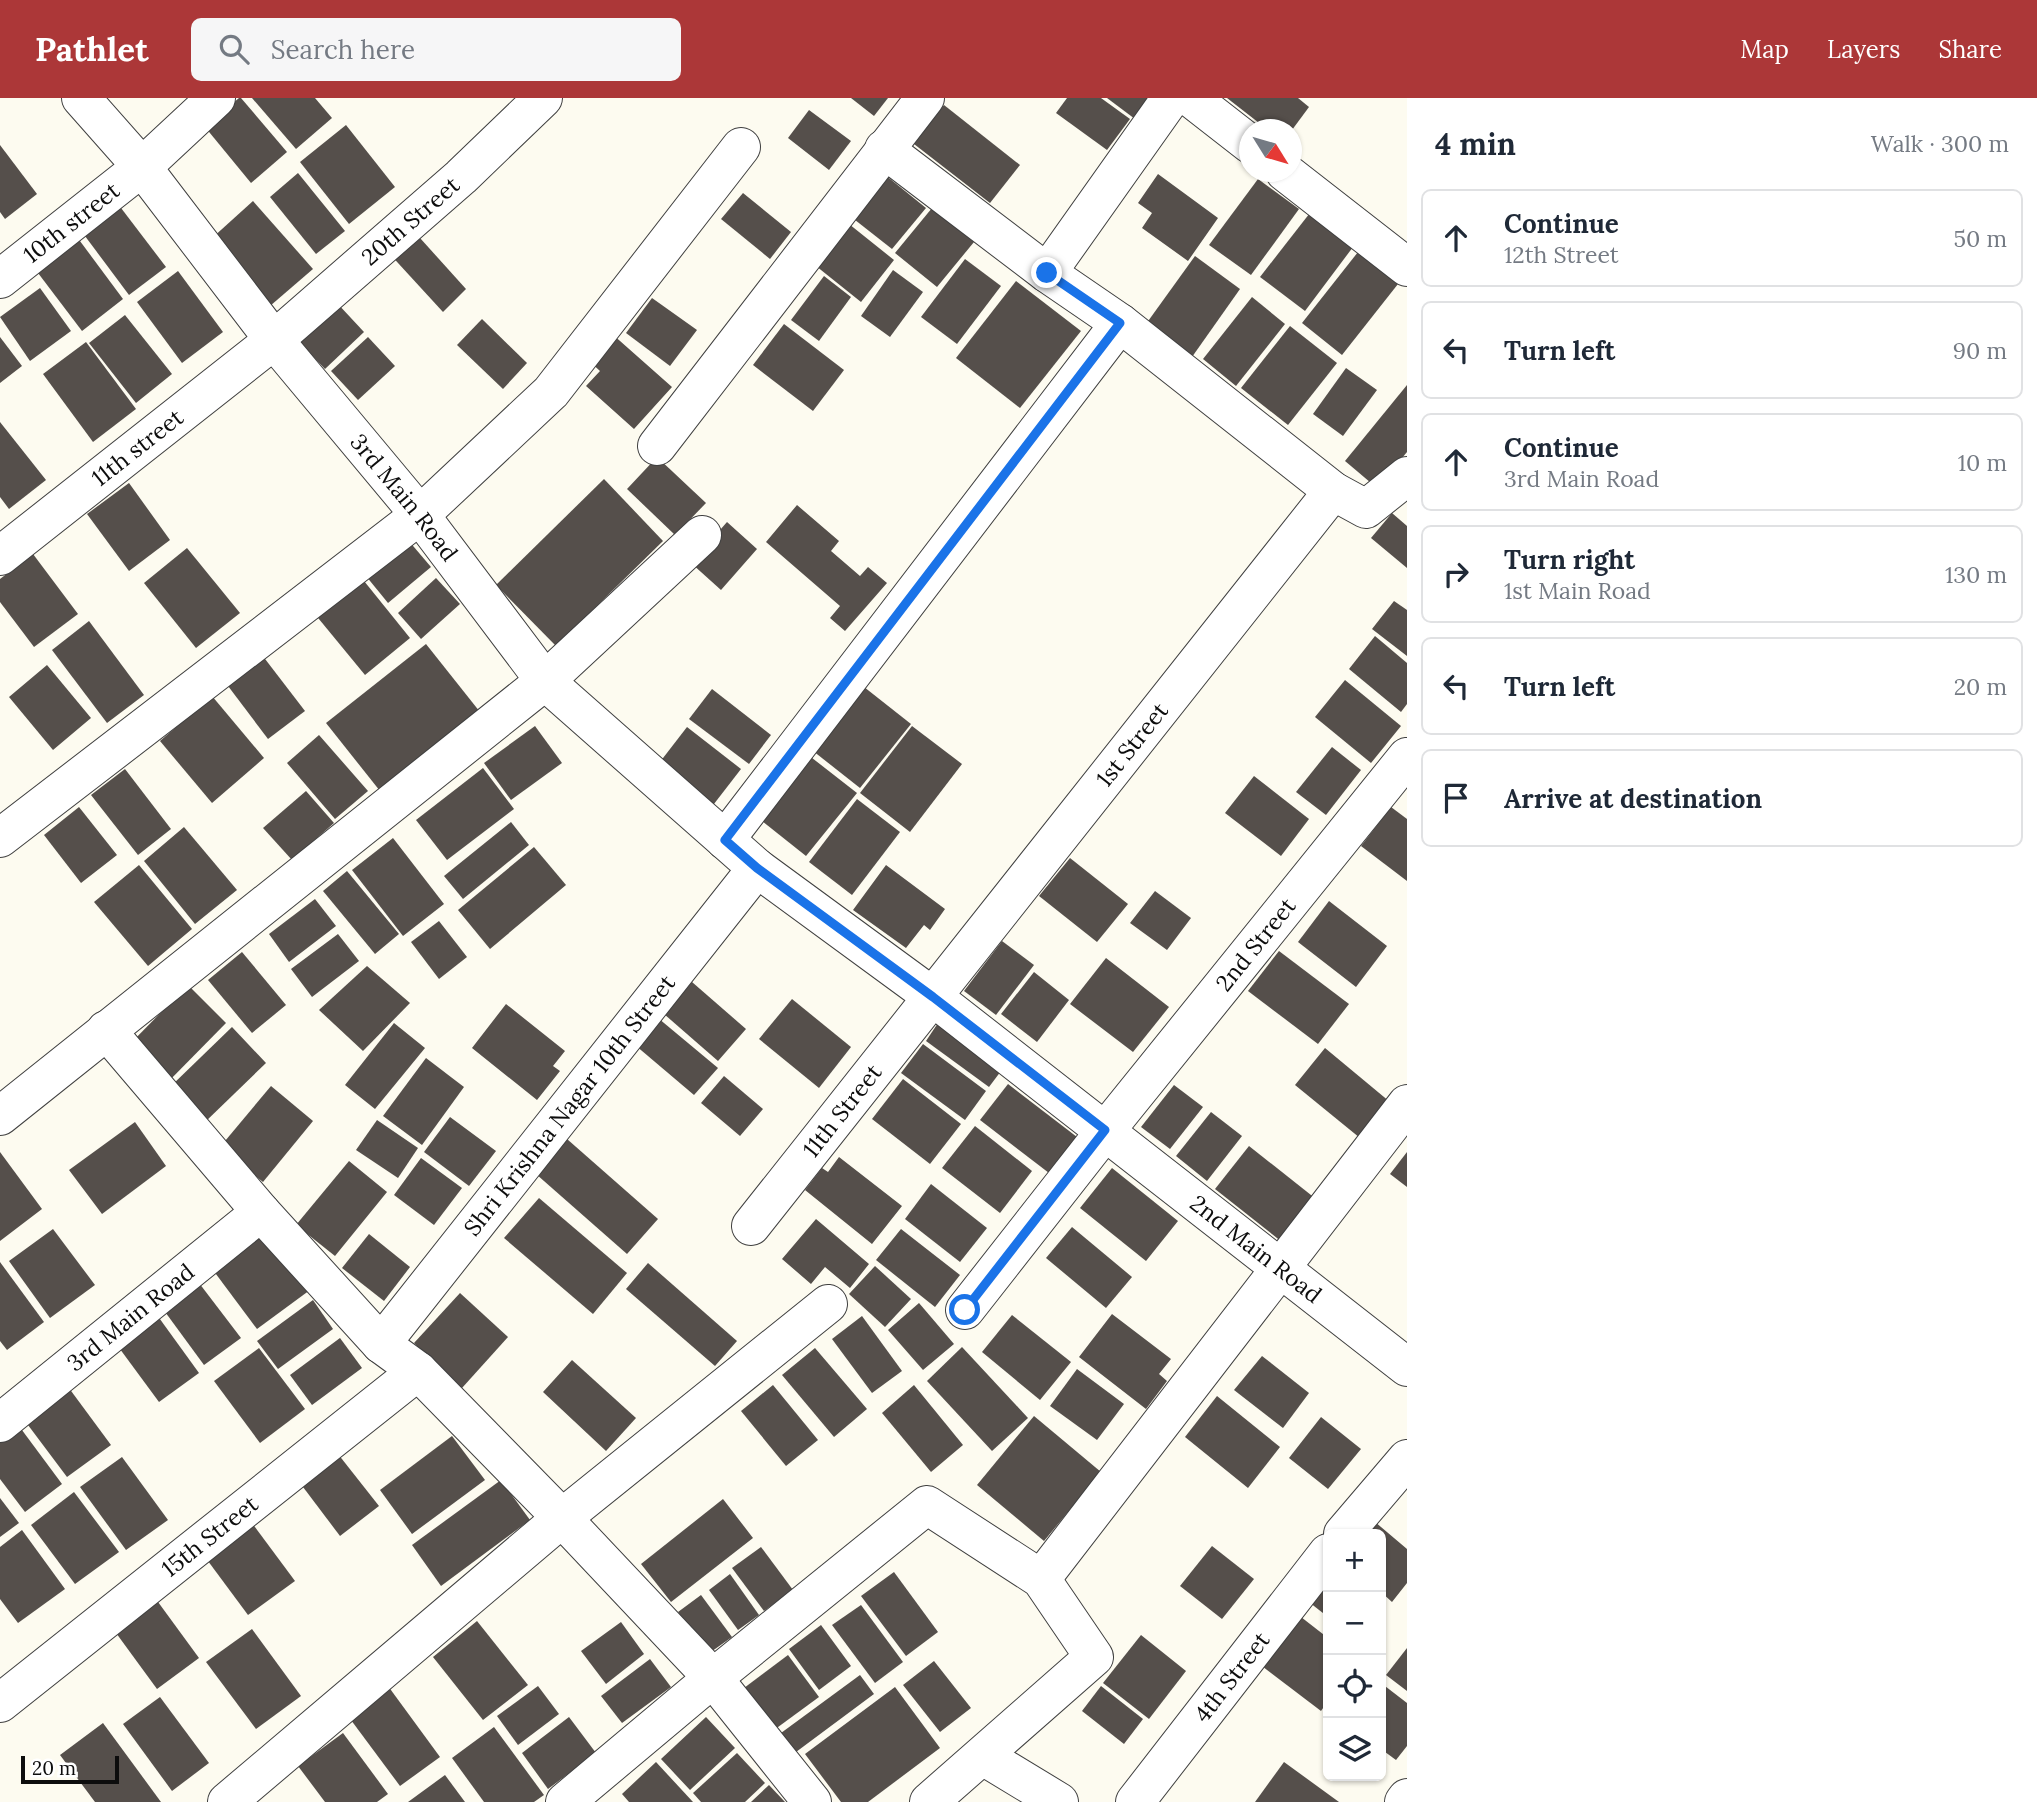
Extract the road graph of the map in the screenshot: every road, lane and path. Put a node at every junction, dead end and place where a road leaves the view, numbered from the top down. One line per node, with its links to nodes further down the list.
1 (81, 98): 10 (street, 3rd Main Road)
2 (216, 98): 10 (street, 10th street)
3 (543, 98): 16 (street, 20th Street)
4 (925, 98): 9 (street)
5 (1171, 98): 13 (street)
6 (1191, 98): 7 (street)
7 (1239, 135)
8 (741, 146): 20 (street)
9 (884, 149): 13 (street); 17 (street)
10 (142, 167): 14 (street, 10th street); 16 (street, 3rd Main Road)
11 (1298, 182): 12 (street)
12 (1407, 267)
13 (1047, 273): 15 (street)
14 (0, 279)
15 (1120, 323): 19 (street); 26 (street)
16 (274, 340): 20 (street, 3rd Main Road); 22 (street, 11th street)
17 (657, 446)
18 (1407, 477): 19 (street)
19 (1333, 491): 28 (street, 1st Street)
20 (420, 515): 23 (street, 3rd Main Road); 25 (street)
21 (702, 534): 23 (street)
22 (0, 556)
23 (545, 681): 26 (street, 3rd Main Road); 29 (street)
24 (1407, 757): 32 (street, 2nd Street)
25 (0, 838)
26 (725, 840): 27 (street, 3rd Main Road)
27 (757, 868): 28 (street, 3rd Main Road); 38 (street, Shri Krishna Nagar 10th Street)
28 (933, 997): 32 (street, 2nd Main Road); 34 (street, 11th Street)
29 (106, 1031): 31 (street); 33 (street)
30 (1407, 1104): 35 (street)
31 (0, 1115)
32 (1105, 1130): 35 (street, 2nd Main Road); 37 (street, 2nd Street)
33 (261, 1212): 38 (street); 41 (street, 3rd Main Road)
34 (751, 1226)
35 (1280, 1267): 39 (street, 2nd Main Road); 46 (street)
36 (828, 1304): 43 (street)
37 (965, 1310)
38 (381, 1344): 40 (street)
39 (1407, 1367)
40 (418, 1371): 43 (street); 48 (street, 15th Street)
41 (0, 1423)
42 (1407, 1458): 44 (street)
43 (562, 1518): 47 (street); 50 (street)
44 (1347, 1529)
45 (1323, 1559): 55 (street, 4th Street)
46 (1041, 1580): 47 (street); 49 (street)
47 (713, 1678): 51 (street); 52 (street)
48 (0, 1703)
49 (983, 1756): 53 (street); 54 (street)
50 (227, 1802)
51 (565, 1802)
52 (812, 1802)
53 (929, 1802)
54 (1059, 1802)
55 (1135, 1802)

